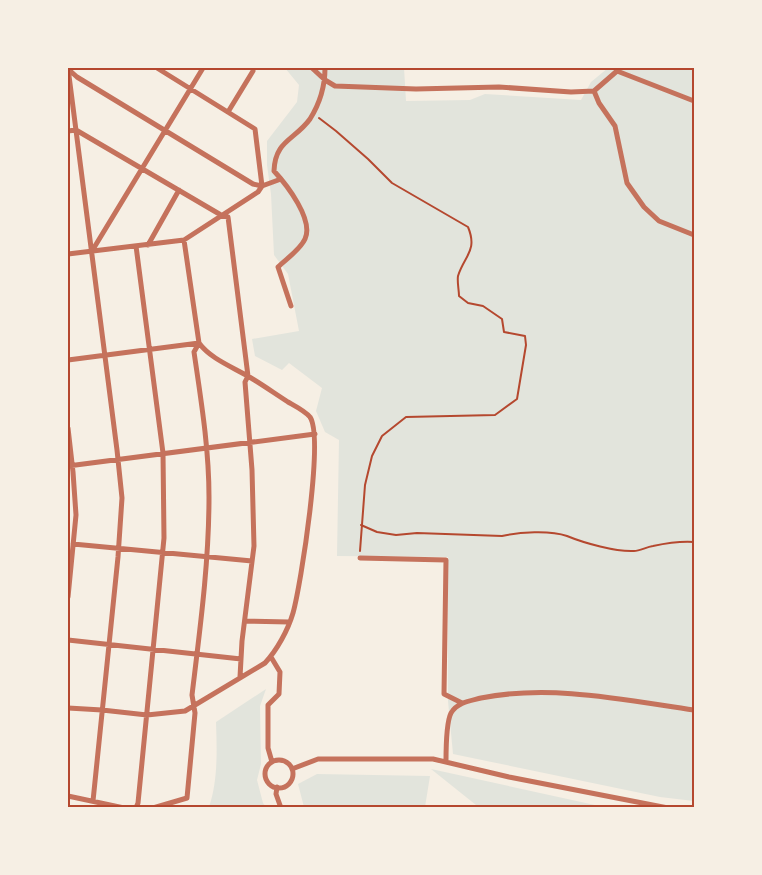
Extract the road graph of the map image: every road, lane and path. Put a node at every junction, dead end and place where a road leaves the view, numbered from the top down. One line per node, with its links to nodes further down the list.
1 (157, 68): 9 (street)
2 (203, 68): 9 (street)
3 (312, 68): 8 (street)
4 (325, 68): 8 (street)
5 (68, 69): 14 (street); 16 (street)
6 (617, 69): 10 (street); 11 (street)
7 (253, 70): 12 (street)
8 (325, 80): 10 (street); 13 (street)
9 (190, 88): 12 (street); 16 (street)
10 (594, 91): 22 (street)
11 (694, 101)
12 (228, 112): 19 (street)
13 (313, 113): 18 (street); 41 (path)
14 (76, 130): 15 (street); 17 (street); 26 (street)
15 (68, 131)
16 (164, 131): 17 (street); 19 (street)
17 (141, 168): 20 (street); 26 (street)
18 (282, 179): 19 (street); 28 (street)
19 (262, 186): 21 (street)
20 (179, 190): 21 (street); 24 (street)
21 (221, 215): 23 (street); 33 (street)
22 (694, 235)
23 (184, 240): 24 (street); 29 (street)
24 (148, 245): 25 (street)
25 (136, 246): 26 (street); 30 (street)
26 (91, 251): 27 (street); 31 (street)
27 (68, 254)
28 (291, 306)
29 (200, 343): 30 (street); 33 (street); 37 (street)
30 (149, 349): 31 (street); 38 (street)
31 (104, 355): 32 (street); 39 (street)
32 (68, 360)
33 (248, 376): 35 (street); 36 (street)
34 (68, 428): 40 (street)
35 (315, 434): 36 (street); 51 (street)
36 (250, 442): 37 (street); 48 (street)
37 (207, 448): 38 (street); 46 (street)
38 (163, 453): 39 (street); 45 (street)
39 (118, 459): 40 (street); 44 (street)
40 (70, 465): 43 (street)
41 (361, 525): 42 (path); 47 (path)
42 (694, 542)
43 (73, 544): 44 (street); 49 (street)
44 (117, 548): 45 (street); 53 (street)
45 (164, 554): 46 (street); 54 (street)
46 (207, 556): 48 (street); 55 (street)
47 (360, 558): 59 (street)
48 (252, 561): 50 (street)
49 (68, 597)
50 (245, 621): 51 (street); 57 (street)
51 (289, 622): 56 (street)
52 (68, 640): 53 (street)
53 (109, 645): 54 (street); 62 (street)
54 (154, 650): 55 (street); 64 (street)
55 (196, 654): 57 (street); 60 (street)
56 (271, 657): 58 (street); 65 (street)
57 (241, 659): 58 (street)
58 (240, 677): 60 (street)
59 (462, 702): 63 (street); 66 (street)
60 (193, 706): 64 (street); 73 (street)
61 (68, 708): 62 (street)
62 (102, 710): 64 (street); 70 (street)
63 (694, 710)
64 (147, 716): 72 (street)
65 (272, 762): 67 (street); 68 (street)
66 (446, 762): 67 (street); 75 (street)
67 (292, 769): 68 (street)
68 (277, 787): 74 (street)
69 (68, 796): 70 (street)
70 (94, 801): 71 (street)
71 (124, 808)
72 (136, 808)
73 (153, 808)
74 (281, 808)
75 (668, 808)

